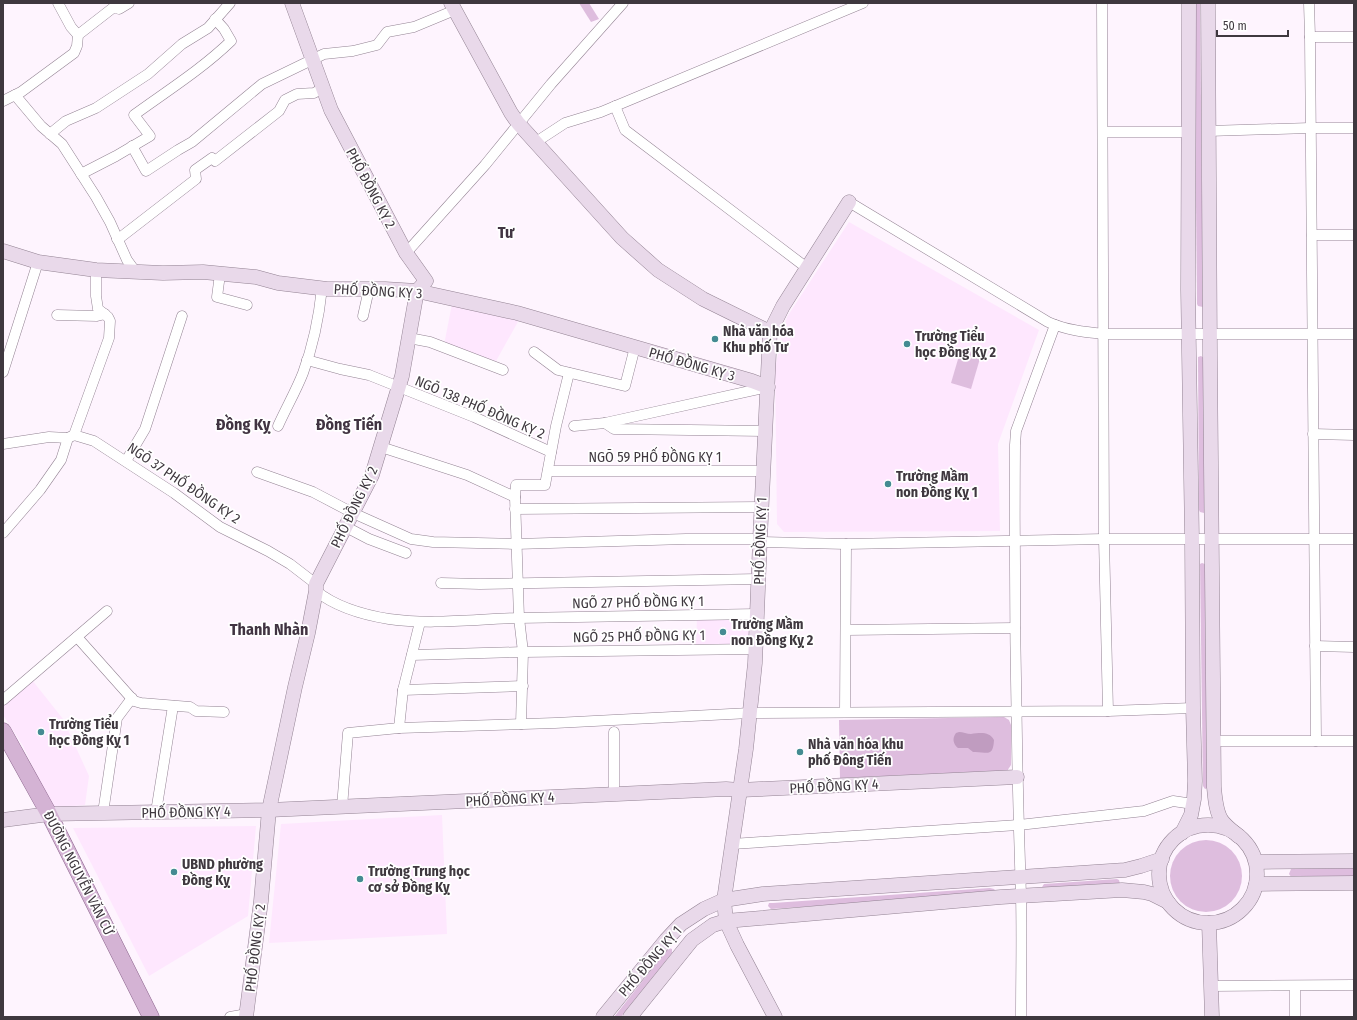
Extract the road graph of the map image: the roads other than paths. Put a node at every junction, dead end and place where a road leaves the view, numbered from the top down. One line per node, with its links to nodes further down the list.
1 (58, 3): 13 (street)
2 (129, 3): 13 (street)
3 (230, 3): 12 (street)
4 (292, 3): 16 (street, PHỐ ĐỒNG KỴ 2)
5 (623, 3): 21 (street)
6 (863, 3): 20 (street)
7 (1102, 3): 25 (street)
8 (1189, 3): 26 (street)
9 (1208, 3): 24 (street)
10 (1309, 3): 14 (street)
11 (453, 7): 16 (street); 21 (street)
12 (216, 19): 27 (street); 29 (street)
13 (78, 35): 18 (street)
14 (1310, 37): 15 (street); 22 (street)
15 (1354, 37)
16 (312, 59): 17 (street, PHỐ ĐỒNG KỴ 2); 29 (street)
17 (323, 88): 34 (street); 36 (street, PHỐ ĐỒNG KỴ 2)
18 (15, 95): 19 (street); 27 (street)
19 (3, 101)
20 (615, 106): 28 (street); 38 (street)
21 (518, 123): 28 (street); 36 (street)
22 (1310, 128): 23 (street); 24 (street); 33 (street)
23 (1354, 128)
24 (1208, 131): 53 (street)
25 (1103, 132): 26 (street); 52 (street)
26 (1188, 132): 56 (street)
27 (50, 134): 30 (street)
28 (536, 142): 51 (street)
29 (132, 146): 30 (street)
30 (81, 174): 34 (street)
31 (849, 202): 38 (street, PHỐ ĐỒNG KỴ 1); 50 (street)
32 (1354, 234): 33 (street)
33 (1312, 235): 54 (street)
34 (117, 239): 40 (street)
35 (3, 251): 37 (street, PHỐ ĐỒNG KỴ 3)
36 (406, 253): 44 (street, PHỐ ĐỒNG KỴ 2)
37 (38, 262): 39 (street, PHỐ ĐỒNG KỴ 3); 62 (street)
38 (807, 268): 51 (street, PHỐ ĐỒNG KỴ 1)
39 (96, 270): 40 (street, PHỐ ĐỒNG KỴ 3); 46 (street)
40 (135, 271): 41 (street, PHỐ ĐỒNG KỴ 3)
41 (220, 274): 42 (street, PHỐ ĐỒNG KỴ 3); 45 (street)
42 (322, 288): 43 (street, PHỐ ĐỒNG KỴ 3); 60 (street)
43 (369, 289): 44 (street, PHỐ ĐỒNG KỴ 3); 49 (street)
44 (417, 291): 57 (street, PHỐ ĐỒNG KỴ 2); 58 (street, PHỐ ĐỒNG KỴ 3)
45 (247, 305)
46 (105, 314): 47 (street); 72 (street)
47 (57, 315)
48 (182, 316): 76 (street)
49 (363, 316)
50 (1055, 325): 52 (street); 92 (street)
51 (770, 332): 64 (street, PHỐ ĐỒNG KỴ 1)
52 (1104, 334): 56 (street); 88 (street)
53 (1210, 334): 54 (street); 56 (street); 86 (street)
54 (1312, 334): 55 (street); 70 (street)
55 (1354, 334)
56 (1189, 335): 89 (street)
57 (409, 338): 61 (street); 65 (street, PHỐ ĐỒNG KỴ 2)
58 (635, 347): 63 (street); 64 (street, PHỐ ĐỒNG KỴ 3)
59 (534, 352): 63 (street)
60 (307, 360): 65 (street, NGÕ 138 PHỐ ĐỒNG KỴ 2); 67 (street)
61 (503, 370)
62 (3, 372)
63 (569, 373): 75 (street)
64 (768, 387): 66 (street); 69 (street, PHỐ ĐỒNG KỴ 1)
65 (398, 388): 74 (street, PHỐ ĐỒNG KỴ 2); 75 (street, NGÕ 138 PHỐ ĐỒNG KỴ 2)
66 (605, 423): 68 (street); 69 (street)
67 (278, 426)
68 (574, 426)
69 (765, 431): 78 (street, PHỐ ĐỒNG KỴ 1)
70 (1313, 434): 71 (street); 87 (street)
71 (1354, 435)
72 (71, 437): 73 (street, NGÕ 37 PHỐ ĐỒNG KỴ 2); 76 (street, NGÕ 37 PHỐ ĐỒNG KỴ 2); 85 (street)
73 (3, 444)
74 (381, 447): 80 (street); 83 (street, PHỐ ĐỒNG KỴ 2)
75 (551, 452): 77 (street)
76 (126, 461): 99 (street, NGÕ 37 PHỐ ĐỒNG KỴ 2)
77 (548, 471): 78 (street, NGÕ 59 PHỐ ĐỒNG KỴ 1); 80 (street)
78 (763, 471): 81 (street, PHỐ ĐỒNG KỴ 1)
79 (256, 472): 83 (street)
80 (515, 497): 82 (street)
81 (761, 506): 82 (street); 91 (street, PHỐ ĐỒNG KỴ 1)
82 (515, 509): 93 (street)
83 (354, 513): 84 (street, PHỐ ĐỒNG KỴ 2); 93 (street)
84 (346, 527): 95 (street); 99 (street, PHỐ ĐỒNG KỴ 2)
85 (3, 533)
86 (1212, 538): 87 (street); 89 (street); 127 (street)
87 (1314, 538): 90 (street); 107 (street)
88 (1104, 539): 89 (street); 92 (street); 118 (street)
89 (1192, 539): 117 (street)
90 (1354, 539)
91 (760, 541): 93 (street); 94 (street); 96 (street, PHỐ ĐỒNG KỴ 1)
92 (1014, 541): 94 (street); 104 (street)
93 (516, 544): 98 (street)
94 (846, 544): 105 (street)
95 (406, 553)
96 (758, 579): 98 (street); 101 (street, PHỐ ĐỒNG KỴ 1)
97 (441, 583): 98 (street)
98 (517, 583): 102 (street)
99 (316, 588): 103 (street, NGÕ 37 PHỐ ĐỒNG KỴ 2); 135 (street, PHỐ ĐỒNG KỴ 2)
100 (107, 611): 106 (street)
101 (757, 614): 102 (street, NGÕ 27 PHỐ ĐỒNG KỴ 1); 109 (street, PHỐ ĐỒNG KỴ 1)
102 (519, 618): 103 (street, NGÕ 27 PHỐ ĐỒNG KỴ 1); 110 (street)
103 (420, 622): 111 (street)
104 (1015, 628): 105 (street); 121 (street)
105 (846, 630): 120 (street)
106 (77, 637): 114 (street); 115 (street)
107 (1315, 646): 108 (street); 128 (street)
108 (1354, 647)
109 (756, 649): 110 (street, NGÕ 25 PHỐ ĐỒNG KỴ 1); 122 (street, PHỐ ĐỒNG KỴ 1)
110 (523, 652): 111 (street, NGÕ 25 PHỐ ĐỒNG KỴ 1); 112 (street)
111 (412, 655): 113 (street)
112 (522, 686): 113 (street); 123 (street)
113 (403, 690): 124 (street)
114 (132, 698): 116 (street); 137 (street)
115 (3, 700)
116 (173, 706): 119 (street); 136 (street)
117 (1193, 708): 118 (street); 133 (street)
118 (1108, 711): 121 (street)
119 (224, 712)
120 (845, 712): 121 (street); 122 (street)
121 (1018, 712): 130 (street)
122 (750, 713): 123 (street); 131 (street, PHỐ ĐỒNG KỴ 1)
123 (521, 724): 124 (street)
124 (399, 728): 134 (street)
125 (3, 731): 138 (main road, ĐƯỜNG NGUYỄN VĂN CỪ)
126 (614, 732): 132 (street)
127 (1214, 741): 128 (street); 142 (street)
128 (1316, 741): 129 (street)
129 (1354, 741)
130 (1017, 777): 131 (street, PHỐ ĐỒNG KỴ 4); 140 (street)
131 (740, 790): 132 (street, PHỐ ĐỒNG KỴ 4); 143 (street, PHỐ ĐỒNG KỴ 1)
132 (614, 794): 134 (street, PHỐ ĐỒNG KỴ 4)
133 (1193, 804): 140 (street); 141 (street)
134 (342, 807): 135 (street, PHỐ ĐỒNG KỴ 4)
135 (269, 810): 136 (street, PHỐ ĐỒNG KỴ 4); 158 (street, PHỐ ĐỒNG KỴ 2)
136 (156, 812): 137 (street, PHỐ ĐỒNG KỴ 4)
137 (103, 813): 138 (street, PHỐ ĐỒNG KỴ 4)
138 (49, 814): 139 (street, PHỐ ĐỒNG KỴ 4); 159 (main road, ĐƯỜNG NGUYỄN VĂN CỪ)
139 (3, 820)
140 (1018, 825): 143 (street); 147 (street)
141 (1182, 833): 142 (street); 144 (street)
142 (1238, 836): 146 (street)
143 (732, 844): 151 (street, PHỐ ĐỒNG KỴ 1)
144 (1162, 859): 147 (street); 152 (street)
145 (1354, 861): 146 (street)
146 (1256, 862): 149 (street)
147 (1020, 876): 150 (street); 151 (street)
148 (1354, 883): 149 (street)
149 (1256, 884): 154 (street)
150 (1021, 896): 152 (street); 153 (street); 164 (street)
151 (724, 900): 153 (street, PHỐ ĐỒNG KỴ 1); 161 (street, PHỐ ĐỒNG KỴ 1)
152 (1168, 902): 154 (street)
153 (726, 921): 162 (street, PHỐ ĐỒNG KỴ 1); 163 (street)
154 (1209, 923): 156 (street)
155 (1354, 985): 157 (street)
156 (1211, 986): 157 (street); 165 (street)
157 (1295, 986): 166 (street)
158 (246, 1016): 160 (street)
159 (152, 1017)
160 (230, 1017)
161 (603, 1017)
162 (630, 1017)
163 (775, 1017)
164 (1018, 1017)
165 (1212, 1017)
166 (1295, 1017)

